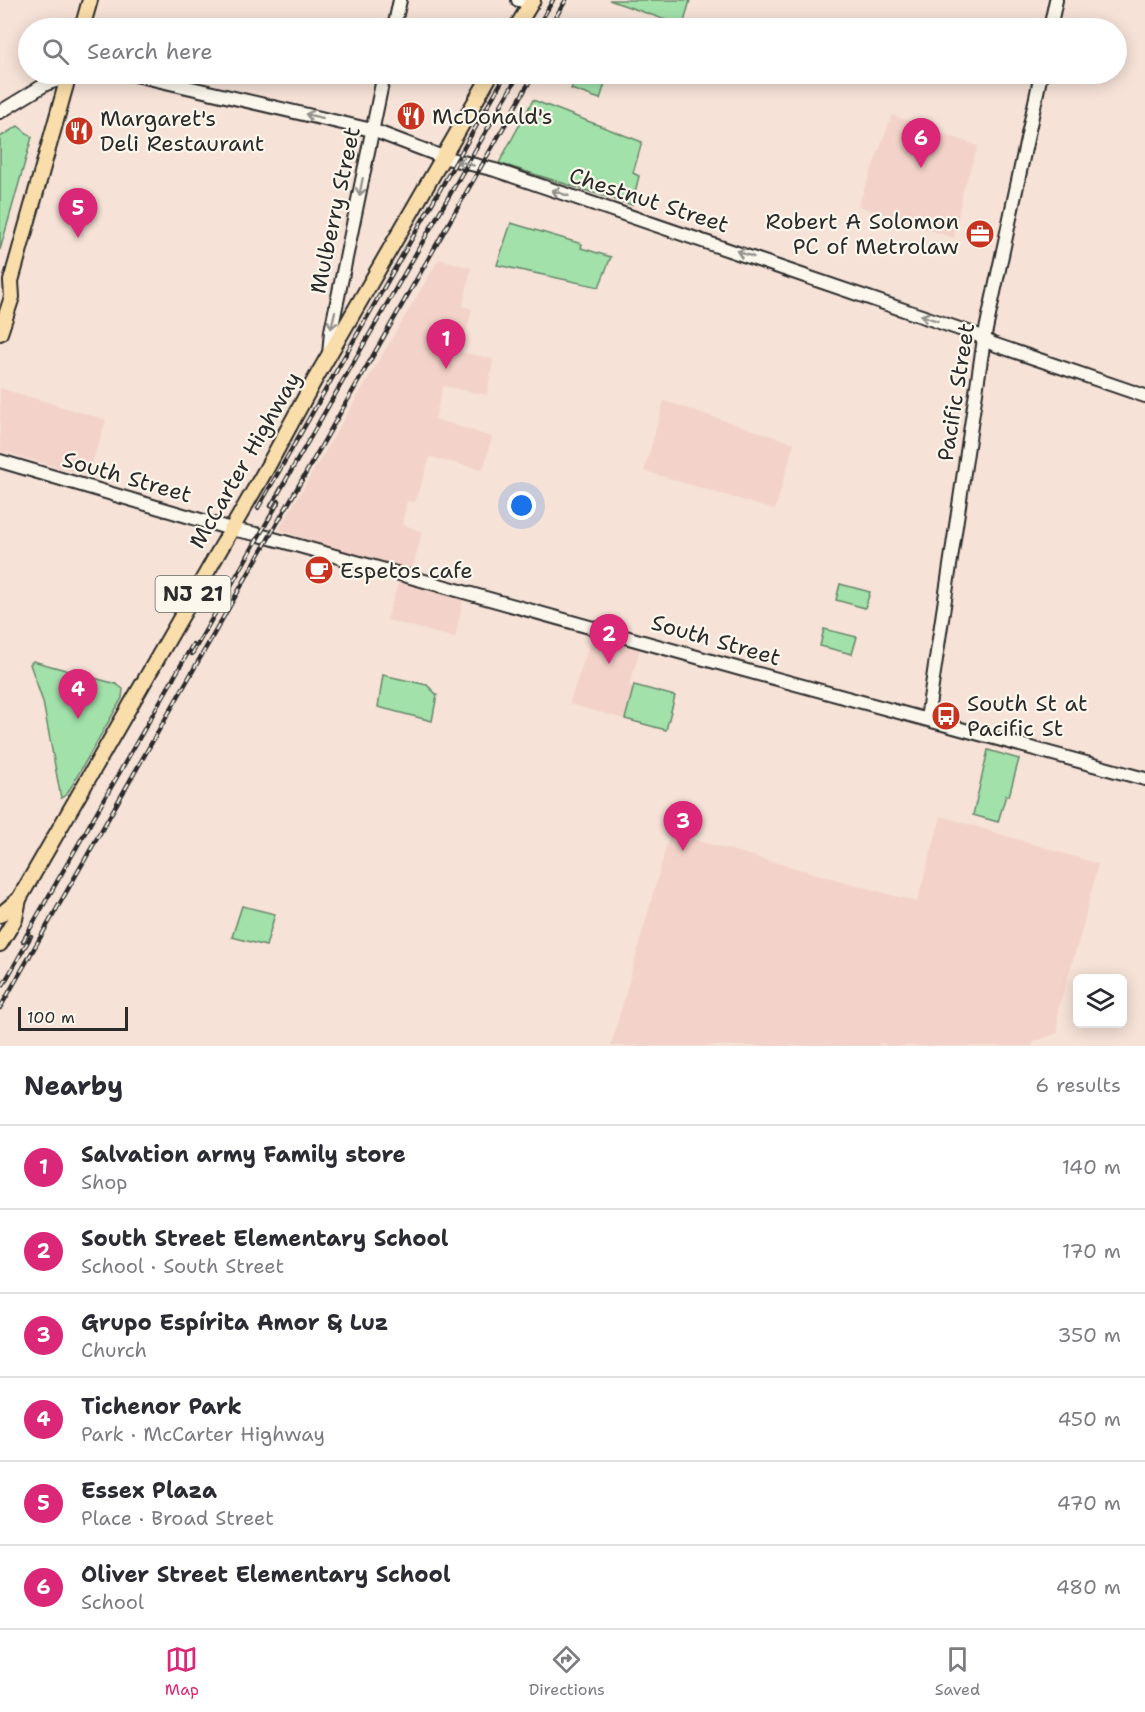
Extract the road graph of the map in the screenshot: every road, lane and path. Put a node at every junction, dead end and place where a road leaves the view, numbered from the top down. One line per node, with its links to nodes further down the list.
1 (90, 0): 5 (main road)
2 (400, 0): 6 (street)
3 (1056, 0): 8 (street)
4 (527, 1): 7 (main road)
5 (85, 18)
6 (396, 18)
7 (520, 18)
8 (1052, 18)
9 (46, 84): 15 (street)
10 (66, 84): 18 (main road)
11 (175, 84): 16 (street, Chestnut Street, one-way to 11)
12 (382, 84): 16 (street, Mulberry Street)
13 (485, 84): 17 (main road, McCarter Highway / NJ 21)
14 (1039, 84): 21 (street, Pacific Street)
15 (0, 112)
16 (372, 130): 17 (street, Chestnut Street); 22 (street, Mulberry Street, one-way to 22)
17 (443, 157): 21 (street, Chestnut Street, one-way to 17); 22 (main road, McCarter Highway / NJ 21)
18 (11, 281): 19 (main road); 20 (main road)
19 (0, 292)
20 (0, 333)
21 (984, 339): 23 (street, Chestnut Street); 26 (street, Pacific Street)
22 (329, 356): 25 (main road, McCarter Highway / NJ 21)
23 (1145, 396)
24 (0, 462): 25 (street, South Street)
25 (231, 529): 26 (street, South Street); 28 (main road, McCarter Highway / NJ 21)
26 (927, 719): 27 (street, South Street)
27 (1145, 779)
28 (19, 898): 29 (main road, McCarter Highway / NJ 21); 30 (main road, McCarter Highway / NJ 21)
29 (0, 915)
30 (0, 944)

